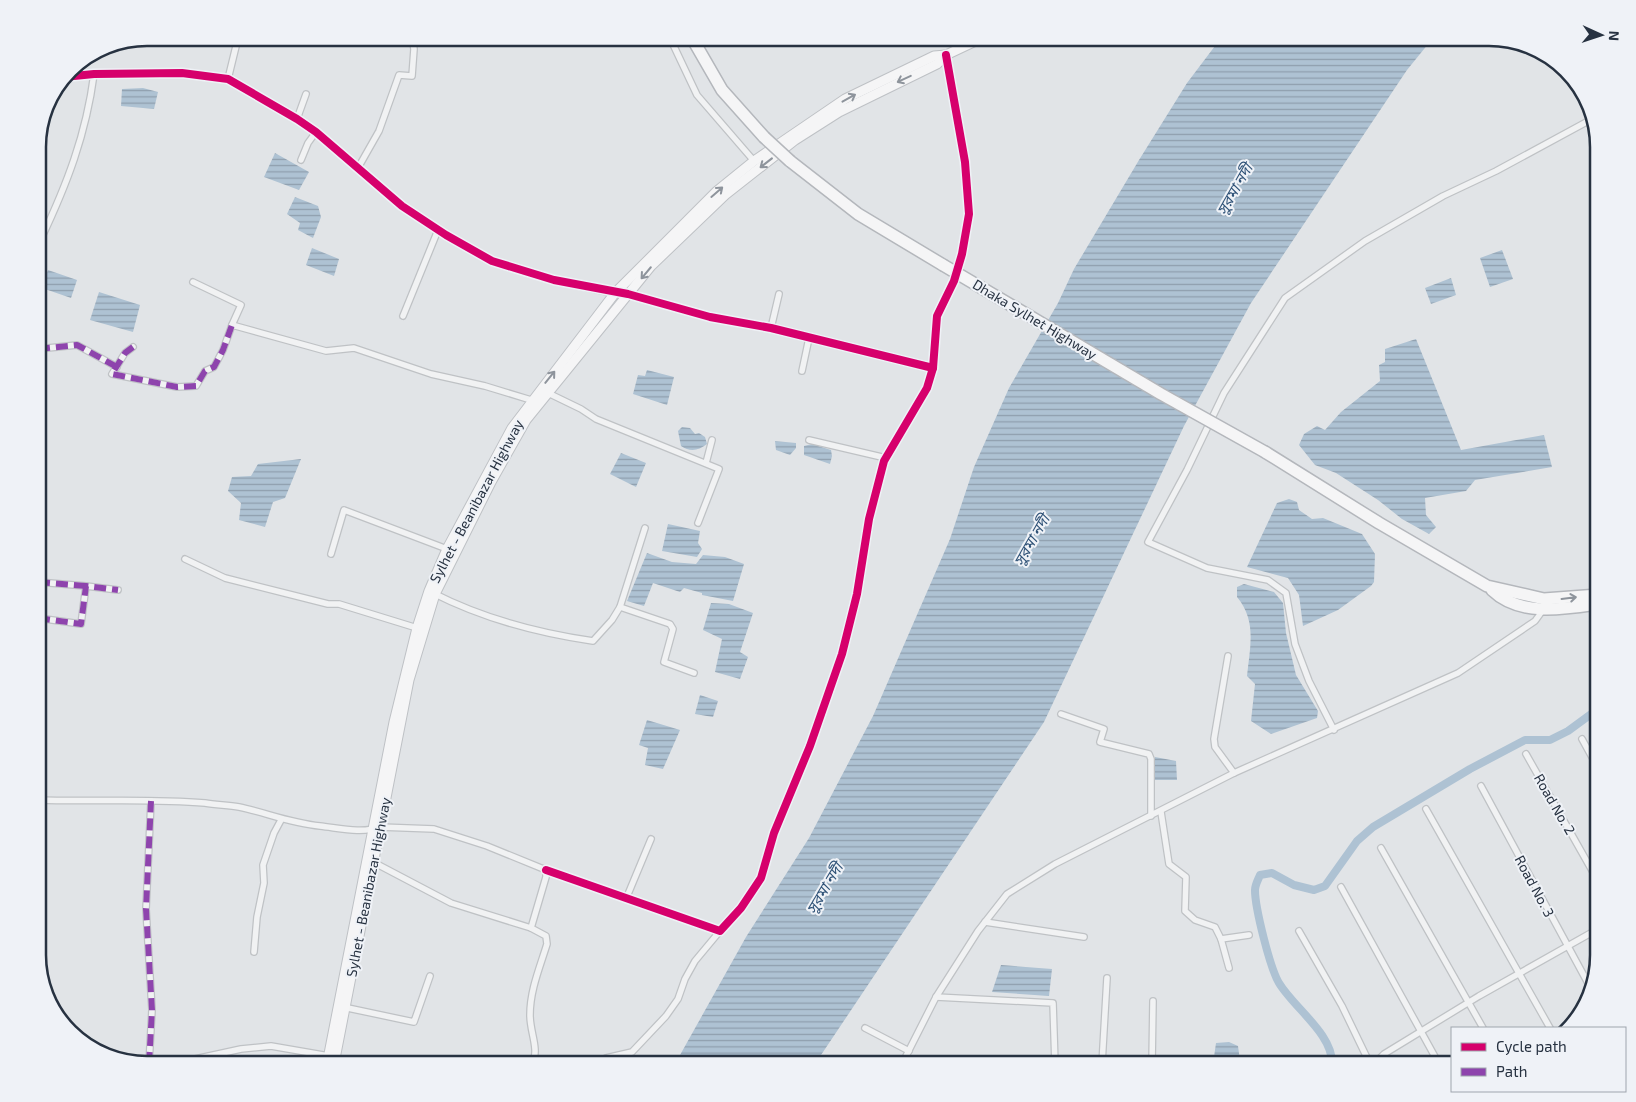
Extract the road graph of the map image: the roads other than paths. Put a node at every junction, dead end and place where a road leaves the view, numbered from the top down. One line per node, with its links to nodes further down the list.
1 (236, 46): 9 (street)
2 (413, 46): 16 (street)
3 (674, 46): 15 (street)
4 (697, 46): 48 (highway, Dhaka Sylhet Highway, bridge)
5 (965, 46): 6 (main road)
6 (946, 55): 15 (main road, Sylhet - Beanibazar Highway, one-way to 6); 21 (main road, Sylhet - Beanibazar Highway, one-way to 21); 30 (street)
7 (94, 74): 8 (street); 9 (street); 17 (street)
8 (76, 76)
9 (228, 79): 11 (street)
10 (306, 94): 11 (street)
11 (297, 119): 13 (street)
12 (1586, 122): 55 (street)
13 (316, 132): 14 (street); 16 (street)
14 (301, 160)
15 (754, 161): 20 (main road, Sylhet - Beanibazar Highway, one-way to 15)
16 (358, 168): 18 (street)
17 (46, 224)
18 (438, 230): 20 (street); 23 (street)
19 (193, 282): 24 (street)
20 (615, 293): 21 (street); 33 (main road, Sylhet - Beanibazar Highway, one-way to 20)
21 (628, 294): 25 (street); 32 (main road, Sylhet - Beanibazar Highway)
22 (779, 294): 25 (street)
23 (402, 316)
24 (232, 325): 29 (street); 33 (street)
25 (771, 328): 26 (street)
26 (809, 338): 30 (street); 31 (street)
27 (133, 347): 29 (street)
28 (46, 348): 29 (street)
29 (117, 367)
30 (933, 368): 36 (street)
31 (802, 371)
32 (548, 393): 37 (street); 46 (main road, Sylhet - Beanibazar Highway)
33 (531, 400): 40 (main road, Sylhet - Beanibazar Highway)
34 (712, 440): 37 (street)
35 (809, 440): 36 (street)
36 (886, 458): 78 (street)
37 (706, 463): 38 (street)
38 (698, 523)
39 (645, 528): 49 (street)
40 (447, 549): 41 (street); 46 (main road, Sylhet - Beanibazar Highway)
41 (331, 554)
42 (184, 559): 51 (street)
43 (46, 583): 44 (street)
44 (86, 586): 45 (street); 50 (street)
45 (118, 590)
46 (432, 592): 49 (street); 51 (main road, Sylhet - Beanibazar Highway); 67 (main road, Sylhet - Beanibazar Highway)
47 (1590, 597): 48 (highway, Dhaka Sylhet Highway)
48 (1544, 604): 55 (street)
49 (620, 607): 53 (street)
50 (46, 619)
51 (417, 628): 67 (main road, Sylhet - Beanibazar Highway)
52 (1228, 656): 59 (street)
53 (694, 673)
54 (1061, 714): 65 (street)
55 (1334, 730): 59 (street)
56 (1582, 739): 58 (street)
57 (1526, 754): 71 (street, Road No. 2)
58 (1590, 754)
59 (1234, 773): 64 (street)
60 (1481, 786): 83 (street, Road No. 3)
61 (46, 800): 62 (street)
62 (151, 801): 66 (street); 99 (street)
63 (1426, 809): 86 (street)
64 (1161, 812): 65 (street); 82 (street)
65 (1151, 816): 75 (street)
66 (281, 820): 67 (street); 84 (street)
67 (376, 828): 70 (main road, Sylhet - Beanibazar Highway); 72 (street); 93 (main road, Sylhet - Beanibazar Highway)
68 (651, 838): 74 (street)
69 (1381, 848): 92 (street)
70 (373, 862): 76 (street); 93 (main road, Sylhet - Beanibazar Highway)
71 (1590, 867)
72 (546, 870): 74 (street); 76 (street)
73 (1341, 887): 97 (street)
74 (626, 899): 78 (street)
75 (985, 922): 81 (street); 90 (street)
76 (531, 928): 103 (street)
77 (1299, 930): 109 (street)
78 (720, 931): 104 (street)
79 (1590, 934): 83 (street)
80 (1249, 935): 82 (street)
81 (1084, 937)
82 (1221, 939): 85 (street)
83 (1568, 947): 86 (street); 89 (street, Road No. 3)
84 (254, 952)
85 (1229, 968)
86 (1519, 974): 92 (street); 95 (street)
87 (430, 976): 93 (street)
88 (1107, 978): 107 (street)
89 (1586, 980)
90 (936, 996): 98 (street); 106 (street)
91 (1152, 1001): 108 (street)
92 (1468, 1002): 94 (street); 97 (street)
93 (342, 1007): 102 (main road, Sylhet - Beanibazar Highway)
94 (1482, 1027)
95 (1549, 1027)
96 (865, 1028): 98 (street)
97 (1422, 1031): 110 (street); 111 (street)
98 (909, 1051): 105 (street)
99 (149, 1056)
100 (209, 1056): 101 (street)
101 (308, 1056)
102 (332, 1056)
103 (536, 1056)
104 (615, 1056)
105 (906, 1056)
106 (1054, 1056)
107 (1102, 1056)
108 (1152, 1056)
109 (1366, 1056)
110 (1382, 1056)
111 (1436, 1056)

